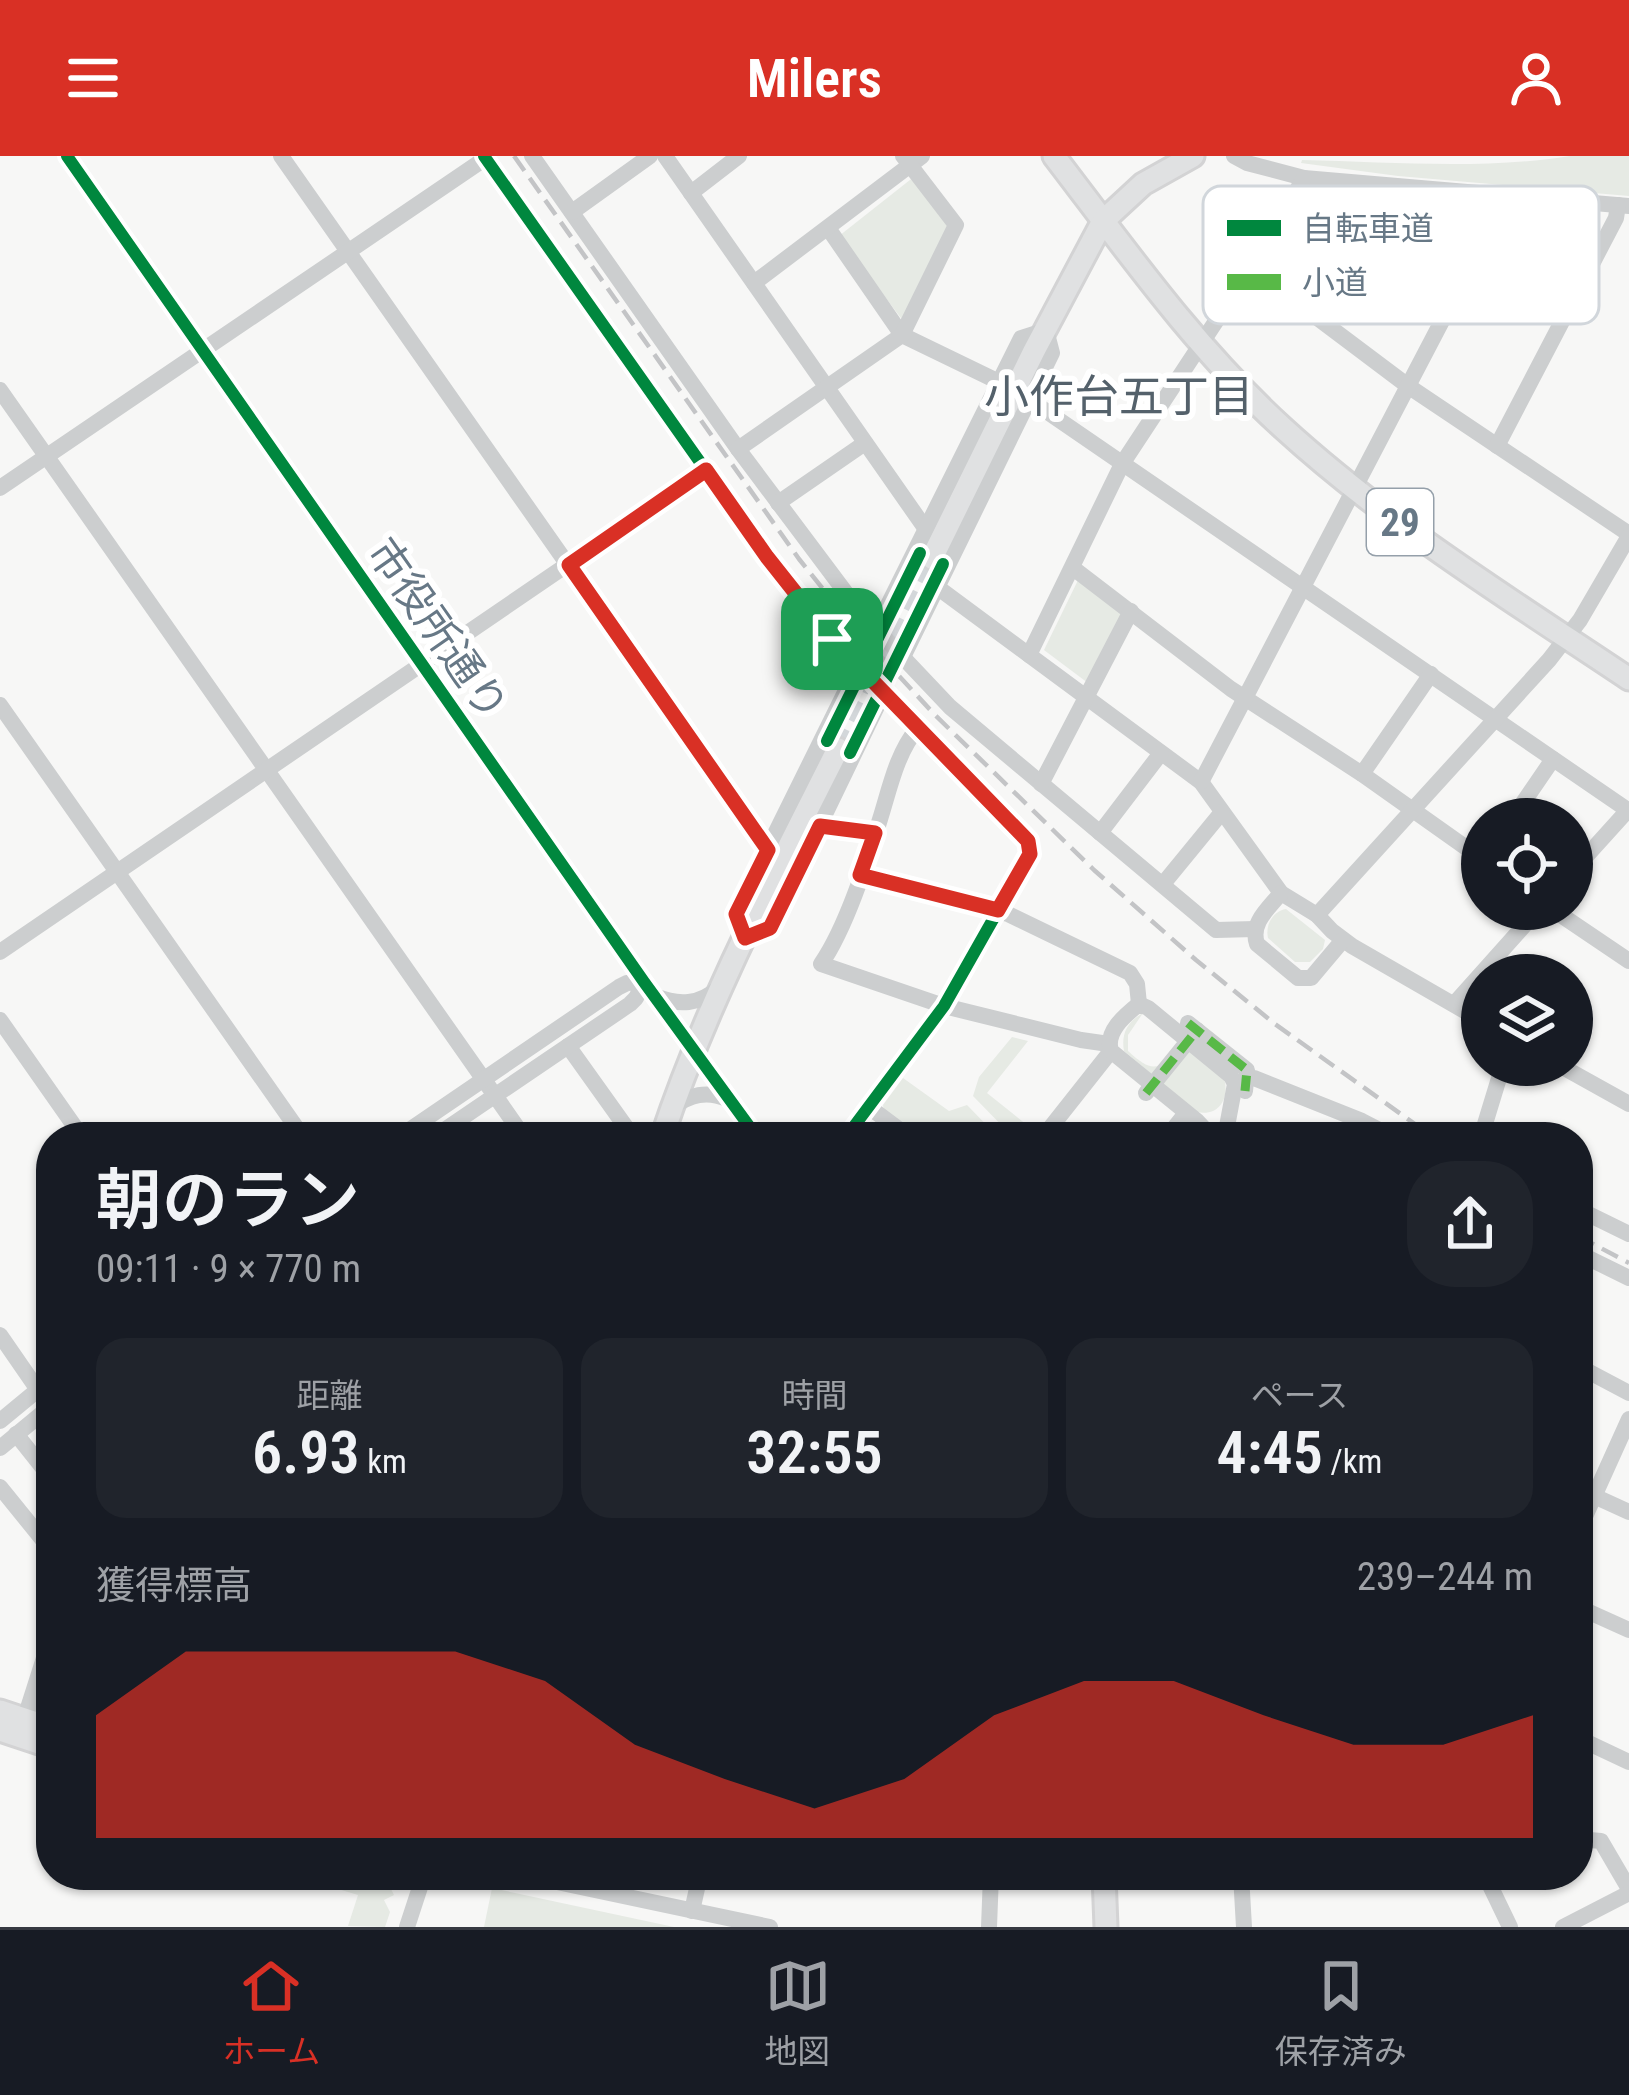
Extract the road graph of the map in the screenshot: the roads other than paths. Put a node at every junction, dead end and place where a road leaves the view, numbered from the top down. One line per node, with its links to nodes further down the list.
1 (67, 156): 30 (street, 市役所通り)
2 (281, 156): 20 (street)
3 (532, 156): 17 (street)
4 (650, 156): 17 (street)
5 (665, 156): 15 (street)
6 (739, 156): 15 (street)
7 (1054, 156): 18 (main road, 29)
8 (1193, 156): 18 (main road)
9 (1234, 156): 12 (street)
10 (485, 157): 20 (street); 41 (street)
11 (912, 159): 19 (street); 28 (street)
12 (1304, 178): 13 (street); 14 (street)
13 (1299, 186)
14 (1405, 186)
15 (691, 193): 22 (street)
16 (1624, 205): 21 (street)
17 (572, 212): 38 (street)
18 (1103, 221): 27 (main road); 29 (main road, 29)
19 (828, 228): 22 (street); 28 (street)
20 (348, 250): 30 (street); 48 (street)
21 (1599, 251)
22 (754, 284): 33 (street)
23 (1214, 324): 29 (street)
24 (1326, 324): 32 (street)
25 (1440, 324): 32 (street)
26 (1561, 324): 37 (street)
27 (1046, 330): 31 (street); 35 (street); 47 (main road)
28 (902, 335): 31 (street); 33 (street)
29 (1201, 343): 40 (street); 43 (main road, 29)
30 (203, 351): 39 (street); 57 (street, 市役所通り)
31 (997, 381): 45 (street)
32 (1408, 386): 37 (street); 43 (street)
33 (827, 388): 36 (street); 38 (street)
34 (0, 390): 39 (street)
35 (1030, 400): 40 (street); 51 (street)
36 (865, 442): 44 (street); 45 (street)
37 (1497, 446): 46 (street)
38 (738, 449): 44 (street)
39 (46, 457): 42 (street); 70 (street)
40 (1123, 464): 49 (street); 50 (street)
41 (706, 470): 48 (street); 58 (street)
42 (0, 488)
43 (1354, 488): 50 (street); 54 (main road, 29)
44 (778, 503): 53 (street)
45 (926, 528): 53 (street)
46 (1629, 535): 54 (street)
47 (932, 558)
48 (569, 565): 57 (street); 82 (street)
49 (1073, 568): 52 (street); 55 (street)
50 (1303, 586): 59 (street); 63 (street)
51 (937, 587): 55 (street); 56 (street)
52 (1130, 611): 62 (street); 63 (street)
53 (876, 629): 56 (street)
54 (1568, 638): 60 (main road, 29); 65 (street)
55 (1029, 655): 62 (street)
56 (902, 658): 73 (street)
57 (423, 665): 70 (street); 98 (street, 市役所通り)
58 (857, 668): 61 (street); 82 (street)
59 (1430, 674): 65 (street); 71 (street)
60 (1629, 679)
61 (884, 694): 66 (street); 78 (street)
62 (1085, 697): 68 (street); 73 (street)
63 (1245, 698): 71 (street); 72 (street)
64 (0, 705): 84 (street)
65 (1495, 718): 69 (street); 75 (street)
66 (917, 729): 79 (street); 88 (street)
67 (838, 749): 93 (main road)
68 (1161, 753): 72 (street); 80 (street)
69 (1553, 759): 74 (street); 76 (street)
70 (267, 771): 84 (street); 107 (street)
71 (1362, 774): 75 (street)
72 (1201, 782): 77 (street)
73 (1041, 784): 80 (street)
74 (1526, 798)
75 (1411, 810): 81 (street); 89 (street)
76 (1629, 811): 83 (street)
77 (1222, 812): 86 (street); 87 (street)
78 (820, 826): 79 (street); 93 (street)
79 (875, 833): 85 (street)
80 (1100, 833): 86 (street)
81 (1461, 845)
82 (768, 850): 93 (street)
83 (1593, 850)
84 (118, 872): 95 (street); 120 (street)
85 (860, 875): 88 (street); 101 (street)
86 (1163, 884): 90 (street)
87 (1281, 893): 89 (street); 90 (street)
88 (998, 910): 99 (street); 101 (street)
89 (1317, 915): 94 (street)
90 (1255, 929): 94 (street)
91 (1520, 930): 100 (street)
92 (1583, 930): 96 (street)
93 (745, 938): 97 (main road)
94 (1343, 940): 100 (street)
95 (0, 952)
96 (1629, 961)
97 (721, 986): 98 (street); 106 (main road)
98 (649, 989): 104 (street); 106 (street, 市役所通り); 107 (street)
99 (1138, 1004): 105 (street); 110 (street)
100 (1454, 1004): 102 (street)
101 (944, 1006): 105 (street); 116 (street)
102 (1461, 1008)
103 (0, 1020): 119 (street)
104 (568, 1046): 112 (street); 124 (street)
105 (1110, 1047): 118 (street); 129 (street)
106 (693, 1050): 114 (street, 市役所通り); 115 (main road)
107 (483, 1079): 112 (street); 121 (street)
108 (1593, 1082): 113 (street)
109 (1497, 1086): 134 (street)
110 (1240, 1088): 111 (street, bridge); 117 (street); 133 (street)
111 (1146, 1093)
112 (494, 1096): 122 (street); 123 (street)
113 (1626, 1098)
114 (728, 1099): 115 (street); 126 (street, 市役所通り)
115 (672, 1107): 125 (main road)
116 (869, 1107): 127 (street); 128 (street)
117 (1230, 1110): 118 (street); 132 (street)
118 (1192, 1117): 130 (street); 131 (street)
119 (71, 1122)
120 (293, 1122)
121 (421, 1122)
122 (456, 1122)
123 (513, 1122)
124 (622, 1122)
125 (667, 1122)
126 (746, 1122)
127 (858, 1122)
128 (889, 1122)
129 (1054, 1122)
130 (1186, 1122)
131 (1197, 1122)
132 (1228, 1122)
133 (1363, 1122)
134 (1486, 1122)
135 (1593, 1216): 136 (street)
136 (1629, 1234)
137 (1593, 1260): 138 (street)
138 (1629, 1278)
139 (0, 1335): 141 (street)
140 (1593, 1374): 142 (street)
141 (36, 1379)
142 (1629, 1393)
143 (36, 1400): 146 (street)
144 (36, 1409): 147 (street)
145 (1629, 1419): 151 (street)
146 (0, 1420)
147 (16, 1435): 148 (street); 149 (street)
148 (0, 1448)
149 (36, 1460)
150 (0, 1487): 153 (street)
151 (1594, 1496): 152 (street)
152 (1629, 1512)
153 (36, 1531)
154 (1593, 1614): 155 (street)
155 (1629, 1630)
156 (36, 1675): 158 (street)
157 (0, 1711): 158 (main road)
158 (15, 1729)
159 (1593, 1745): 160 (street)
160 (1629, 1762)
161 (1593, 1840): 169 (street)
162 (419, 1890): 171 (street)
163 (617, 1890): 170 (street)
164 (697, 1890): 170 (street)
165 (991, 1890): 173 (street)
166 (1105, 1890): 174 (main road)
167 (1242, 1890): 175 (street)
168 (1492, 1890): 176 (street)
169 (1629, 1891): 177 (street)
170 (692, 1911): 172 (street)
171 (407, 1927)
172 (770, 1927)
173 (989, 1927)
174 (1106, 1927)
175 (1244, 1927)
176 (1510, 1927)
177 (1564, 1927)

